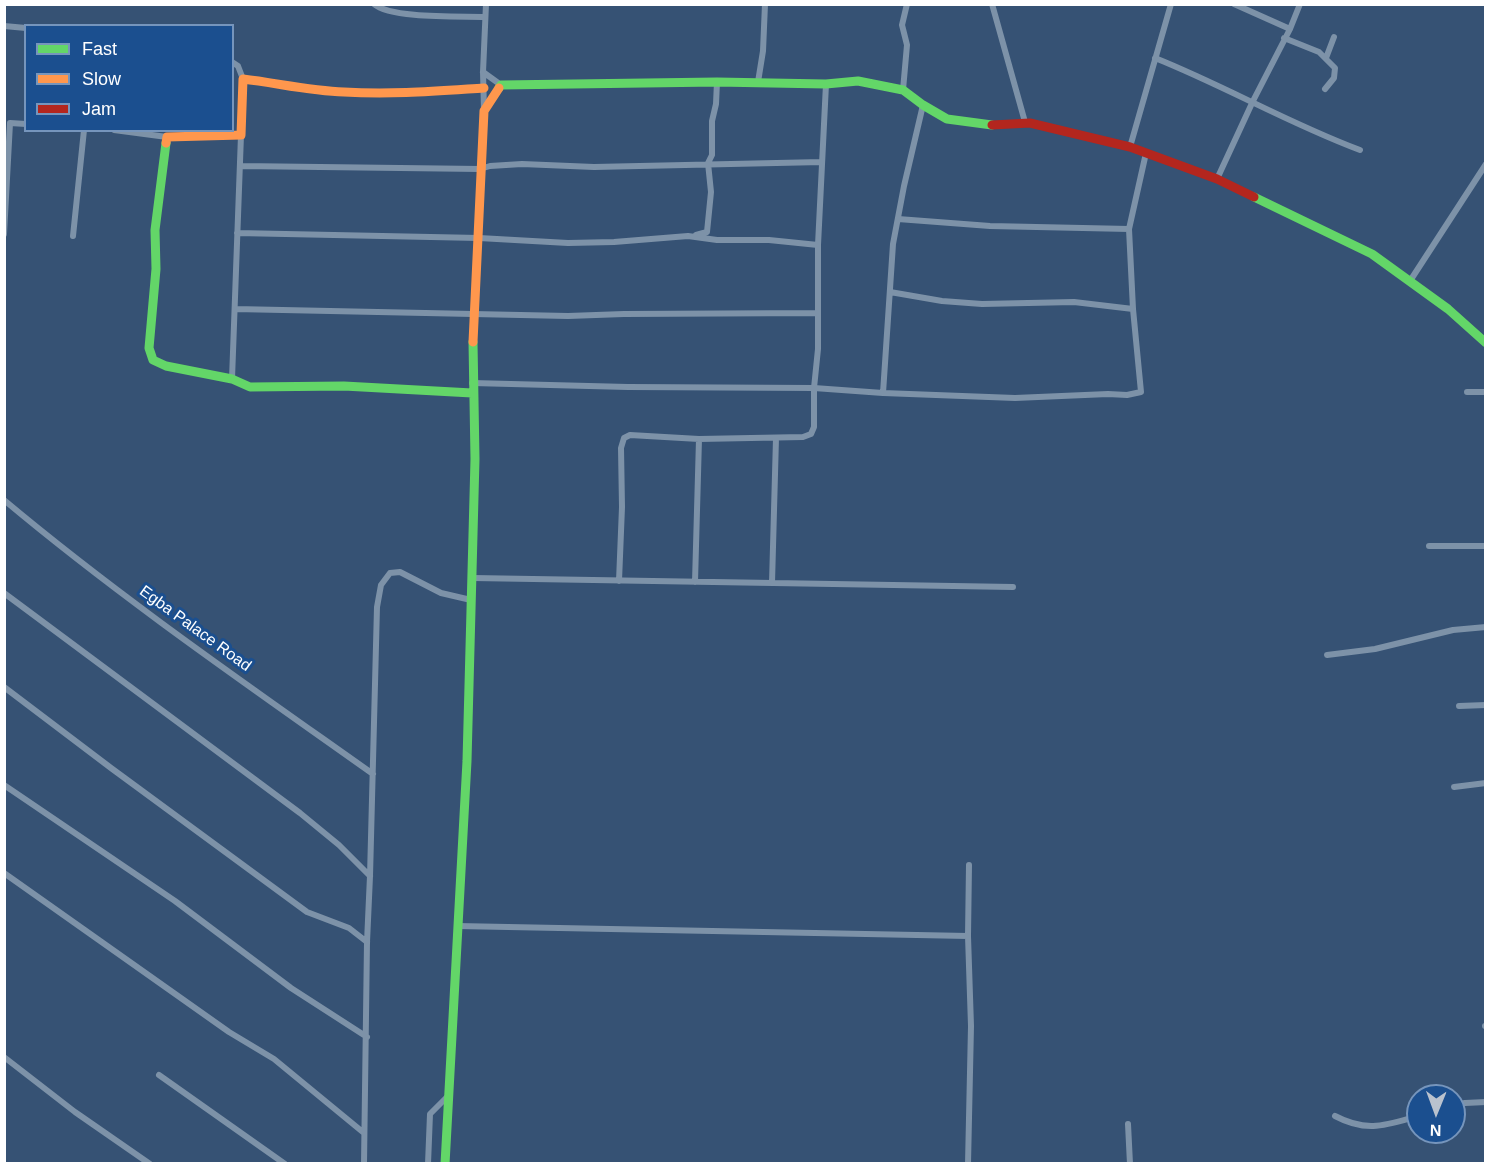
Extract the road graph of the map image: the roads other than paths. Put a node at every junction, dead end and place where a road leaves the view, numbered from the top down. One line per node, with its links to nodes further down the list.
1 (374, 4): 9 (street)
2 (486, 4): 9 (street)
3 (765, 4): 21 (street)
4 (907, 4): 26 (street)
5 (992, 4): 30 (street)
6 (1171, 4): 15 (street)
7 (1234, 4): 12 (street)
8 (1300, 4): 12 (street)
9 (485, 17): 18 (street)
10 (4, 26): 11 (street)
11 (24, 28)
12 (1290, 29): 14 (street)
13 (1334, 37): 16 (street)
14 (1284, 38): 16 (street); 27 (street)
15 (1155, 58): 27 (street); 37 (street)
16 (1326, 58): 25 (street)
17 (234, 64): 19 (street)
18 (483, 72): 23 (street); 24 (street)
19 (243, 79): 24 (street); 35 (street)
20 (717, 82): 21 (street); 23 (street); 41 (street)
21 (758, 82): 22 (street)
22 (826, 84): 26 (street); 40 (street)
23 (501, 85): 29 (street)
24 (484, 88): 29 (street)
25 (1325, 89)
26 (903, 90): 28 (street)
27 (1253, 101): 38 (street); 45 (street)
28 (923, 105): 30 (street); 46 (street)
29 (484, 111): 44 (street)
30 (1025, 122): 37 (street)
31 (7, 123): 32 (street); 49 (street)
32 (24, 124)
33 (84, 132): 50 (street)
34 (129, 132): 36 (street)
35 (241, 135): 36 (street); 43 (street)
36 (167, 137): 61 (street)
37 (1130, 147): 39 (street)
38 (1360, 150)
39 (1146, 153): 45 (street); 47 (street)
40 (822, 162): 41 (street); 53 (street)
41 (708, 163): 44 (street); 52 (street)
42 (1485, 164): 54 (street)
43 (240, 166): 44 (street); 48 (street)
44 (480, 169): 51 (street)
45 (1217, 179): 54 (street)
46 (898, 219): 47 (street); 55 (street)
47 (1129, 229): 57 (street)
48 (237, 233): 51 (street); 56 (street)
49 (4, 234)
50 (73, 236)
51 (479, 238): 53 (street); 59 (street)
52 (584, 239)
53 (818, 245): 58 (street)
54 (1410, 281): 60 (street)
55 (890, 291): 57 (street); 66 (street)
56 (235, 309): 59 (street); 61 (street)
57 (1132, 309): 66 (street)
58 (818, 313): 59 (street); 63 (street)
59 (475, 315): 62 (street)
60 (1485, 343)
61 (232, 379): 62 (street)
62 (472, 388): 63 (street); 72 (street)
63 (814, 388): 66 (street); 68 (street)
64 (1467, 392): 65 (street)
65 (1485, 392)
66 (883, 393)
67 (699, 438): 68 (street); 73 (street); 74 (street)
68 (777, 438): 75 (street)
69 (4, 500): 84 (street, Egba Palace Road)
70 (1429, 546): 71 (street)
71 (1485, 546)
72 (473, 579): 73 (street); 78 (street)
73 (619, 580): 74 (street)
74 (695, 582): 75 (street)
75 (772, 583): 76 (street)
76 (1013, 587)
77 (4, 593): 90 (street)
78 (471, 600): 84 (street); 91 (street)
79 (1485, 627): 80 (street)
80 (1327, 655)
81 (4, 687): 93 (street)
82 (1485, 705): 83 (street)
83 (1460, 706)
84 (373, 774): 90 (street)
85 (1485, 783): 87 (street)
86 (4, 785): 94 (street)
87 (1454, 787)
88 (969, 865): 92 (street)
89 (4, 873): 103 (street)
90 (370, 876): 93 (street)
91 (458, 926): 92 (street); 97 (street)
92 (968, 936): 109 (street)
93 (367, 942): 94 (street)
94 (366, 1036): 103 (street)
95 (4, 1057): 104 (street)
96 (159, 1075): 105 (street)
97 (448, 1096): 107 (street); 108 (street)
98 (1485, 1102): 99 (street)
99 (1466, 1103)
100 (1335, 1116): 101 (street)
101 (1406, 1120)
102 (1128, 1124): 110 (street)
103 (364, 1133): 106 (street)
104 (150, 1164)
105 (285, 1164)
106 (364, 1164)
107 (428, 1164)
108 (445, 1164)
109 (968, 1164)
110 (1130, 1164)

